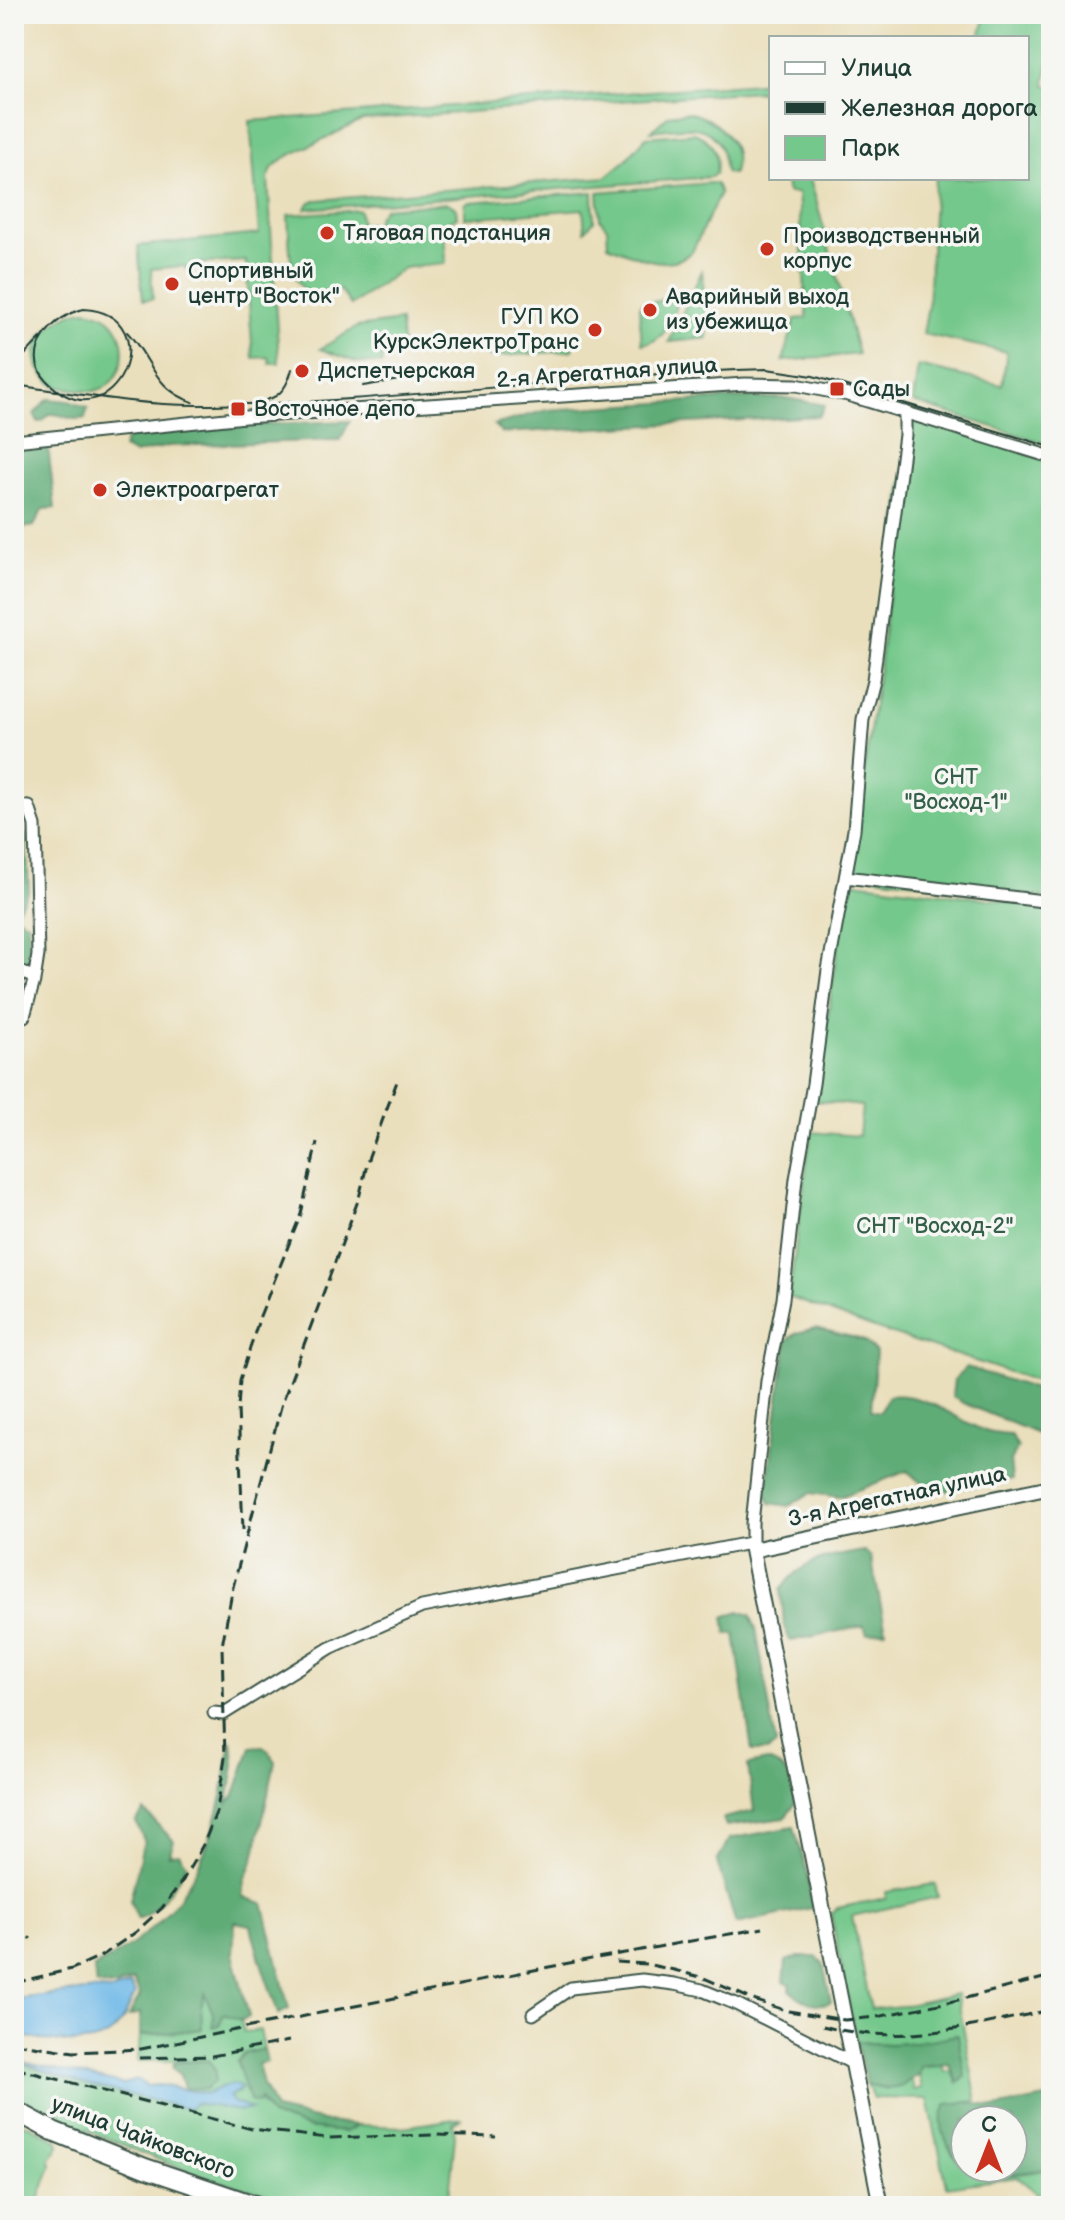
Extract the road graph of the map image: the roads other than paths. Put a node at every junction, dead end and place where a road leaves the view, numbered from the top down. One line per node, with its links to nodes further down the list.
1 (905, 412): 2 (street, 2-я Агрегатная улица); 3 (street, 2-я Агрегатная улица); 5 (street)
2 (14, 441)
3 (1051, 457)
4 (14, 806): 8 (street)
5 (846, 877): 6 (street); 11 (street)
6 (1051, 902)
7 (14, 970): 8 (street)
8 (34, 981): 9 (street)
9 (24, 1016)
10 (1051, 1487): 11 (street, 3-я Агрегатная улица)
11 (751, 1546): 12 (street); 14 (street)
12 (214, 1713)
13 (533, 2014): 14 (street)
14 (854, 2064): 17 (street)
15 (14, 2110): 16 (main road, улица Чайковского)
16 (257, 2206)
17 (881, 2206)

